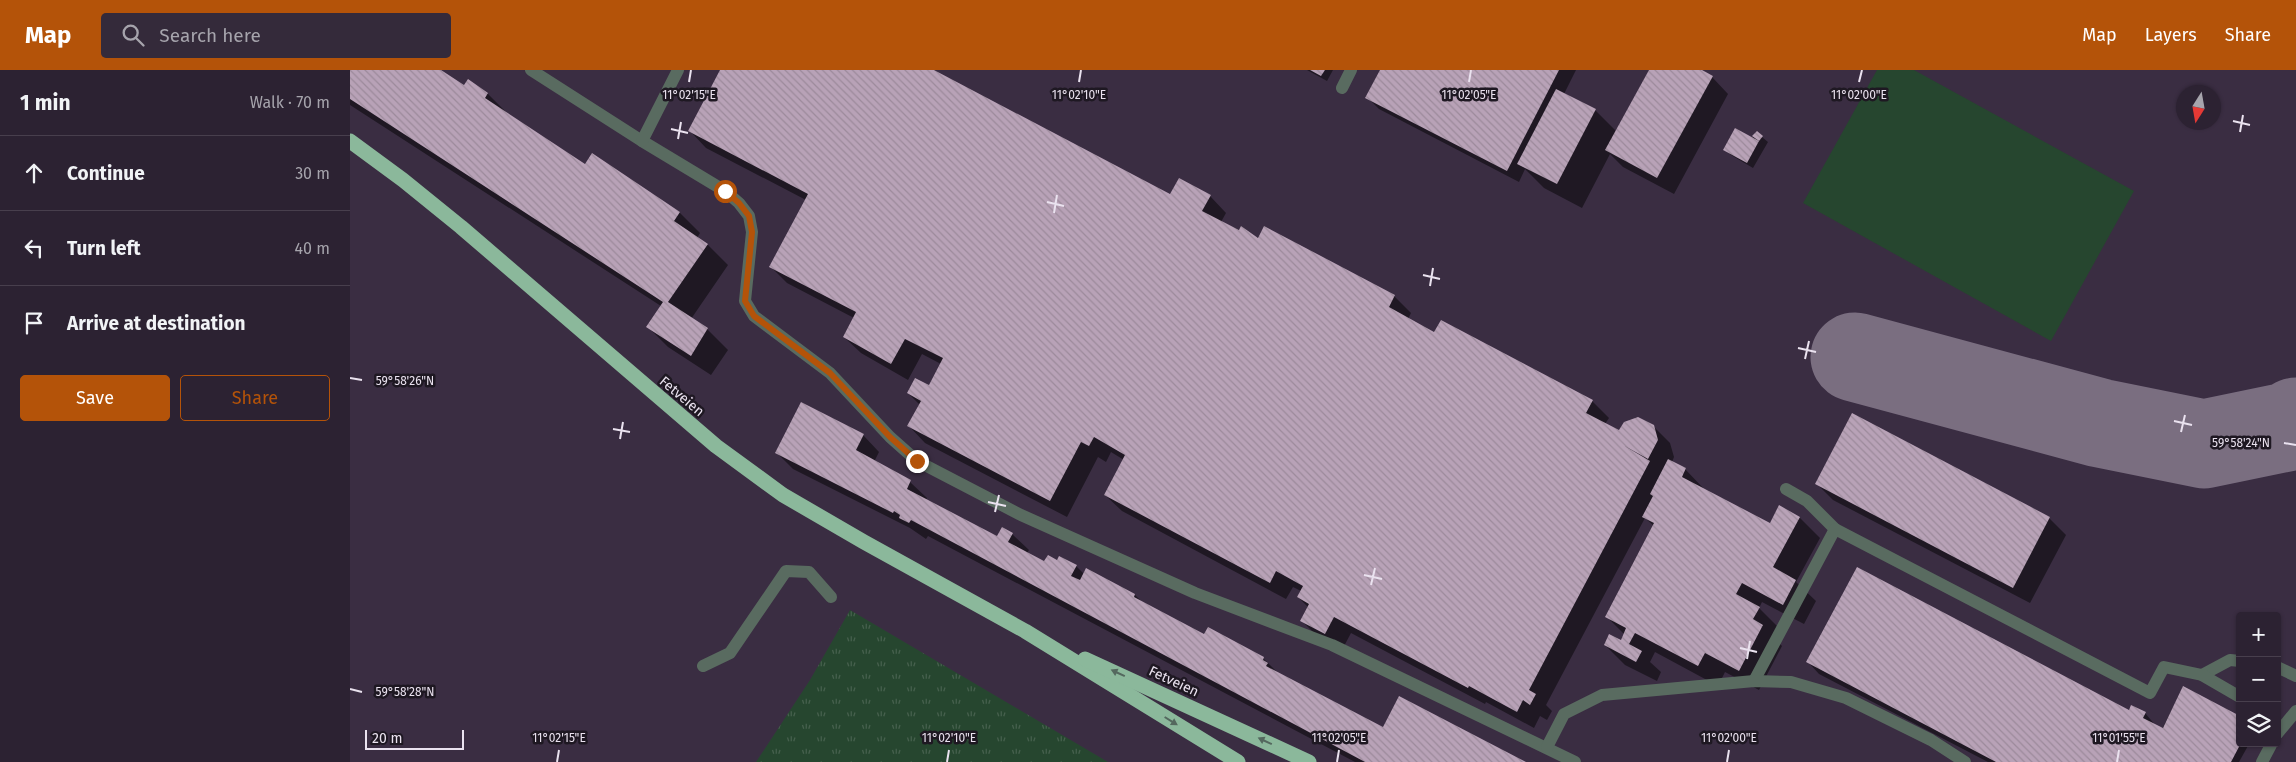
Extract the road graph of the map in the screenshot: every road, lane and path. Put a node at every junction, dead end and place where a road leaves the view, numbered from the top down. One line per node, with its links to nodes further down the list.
1 (531, 70): 6 (lane)
2 (678, 70): 6 (lane)
3 (1351, 70): 4 (lane)
4 (1342, 88)
5 (350, 141): 10 (highway, Fetveien)
6 (642, 141): 21 (lane)
7 (1786, 489): 8 (lane)
8 (1835, 530): 14 (lane); 16 (lane)
9 (831, 597): 12 (lane)
10 (1025, 631): 22 (highway, Fetveien, one-way to 22); 23 (highway, Fetveien, one-way to 10)
11 (2236, 661): 14 (lane)
12 (704, 666)
13 (2281, 669): 15 (lane)
14 (2202, 675): 17 (lane)
15 (2296, 676)
16 (1754, 681): 21 (lane); 25 (lane)
17 (2236, 696)
18 (2296, 711): 19 (lane)
19 (2281, 729)
20 (2270, 747): 26 (lane)
21 (1547, 748): 24 (lane)
22 (1238, 762)
23 (1309, 762)
24 (1575, 762)
25 (1965, 762)
26 (2262, 762)

